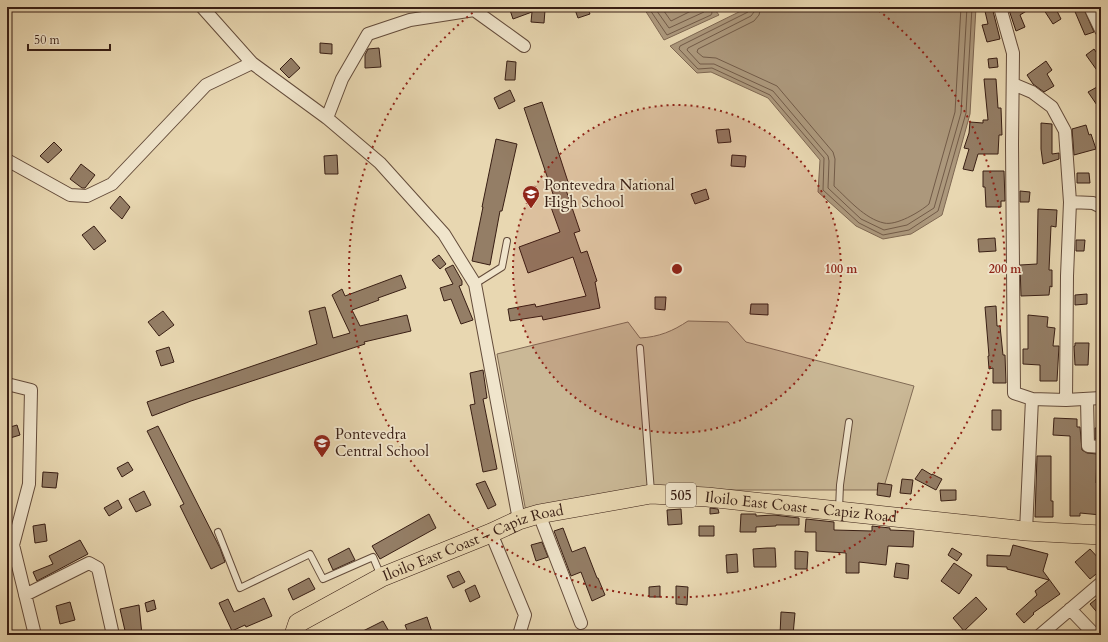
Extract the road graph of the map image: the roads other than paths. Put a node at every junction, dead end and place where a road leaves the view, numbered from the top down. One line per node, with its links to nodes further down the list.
1 (202, 7): 6 (street)
2 (1000, 7): 7 (street)
3 (1090, 7): 4 (street)
4 (1101, 30)
5 (524, 46): 8 (street)
6 (252, 62): 8 (street); 9 (street)
7 (1014, 84): 10 (street); 17 (street)
8 (328, 118): 13 (street)
9 (9, 164)
10 (1070, 202): 11 (street); 19 (street)
11 (1101, 207)
12 (507, 241): 13 (lane)
13 (475, 284): 25 (street)
14 (640, 348): 22 (lane)
15 (7, 384): 31 (street)
16 (1101, 398): 18 (street)
17 (1032, 399): 19 (street); 27 (street)
18 (1087, 399): 19 (street); 21 (street)
19 (1066, 400)
20 (849, 422): 23 (lane)
21 (1101, 447)
22 (651, 494): 23 (main road, Iloilo East Coast – Capiz Road / 505); 24 (main road, Iloilo East Coast – Capiz Road / 505)
23 (839, 511): 27 (main road, Iloilo East Coast – Capiz Road / 505)
24 (539, 514): 25 (main road, Iloilo East Coast – Capiz Road / 505); 36 (street)
25 (519, 520): 29 (main road, Iloilo East Coast – Capiz Road / 505)
26 (7, 528): 31 (street)
27 (1026, 531): 30 (main road, Iloilo East Coast – Capiz Road / 505)
28 (218, 532): 32 (lane)
29 (491, 533): 32 (main road, Iloilo East Coast – Capiz Road / 505); 40 (street)
30 (1101, 536)
31 (13, 545): 34 (street)
32 (382, 577): 39 (main road, Iloilo East Coast – Capiz Road / 505)
33 (1101, 583): 35 (street)
34 (25, 595): 37 (street); 38 (street)
35 (1070, 609): 41 (street); 42 (street)
36 (582, 623)
37 (35, 635)
38 (113, 635)
39 (294, 635)
40 (519, 635)
41 (1040, 635)
42 (1095, 635)

